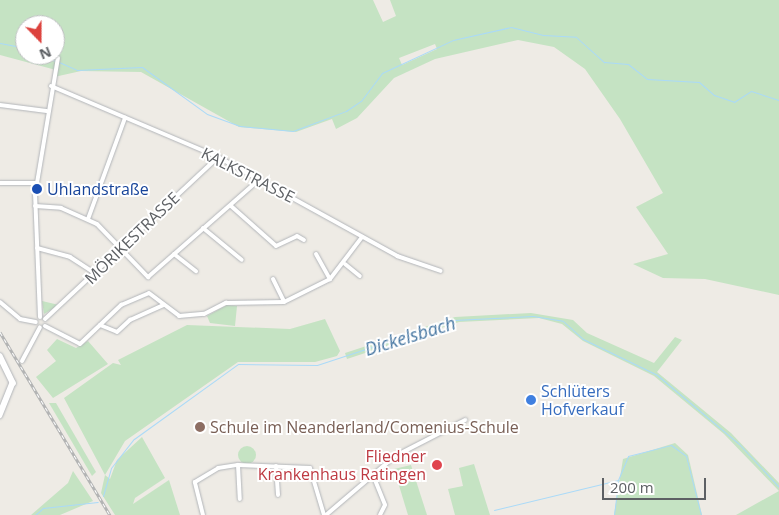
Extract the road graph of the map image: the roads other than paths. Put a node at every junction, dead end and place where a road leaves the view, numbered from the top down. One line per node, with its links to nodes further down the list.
1 (56, 65): 2 (street)
2 (51, 86): 4 (street); 5 (street, KALKSTRASSE)
3 (0, 105): 4 (street)
4 (47, 111): 9 (street)
5 (125, 118): 6 (street, KALKSTRASSE); 12 (street)
6 (218, 157): 7 (street, KALKSTRASSE); 16 (street, MÖRIKESTRASSE)
7 (260, 179): 11 (street); 14 (street, KALKSTRASSE)
8 (0, 183): 9 (street)
9 (36, 183): 10 (street)
10 (35, 206): 12 (street); 17 (street)
11 (231, 206): 13 (street); 15 (street)
12 (88, 219): 16 (street)
13 (203, 228): 18 (street); 20 (street)
14 (362, 237): 21 (street); 23 (street, KALKSTRASSE)
15 (304, 240)
16 (121, 247): 18 (street); 24 (street, MÖRIKESTRASSE)
17 (37, 248): 24 (street); 31 (street)
18 (174, 254): 22 (street)
19 (316, 254): 27 (street)
20 (242, 260)
21 (345, 264): 25 (street); 27 (street)
22 (196, 271)
23 (441, 271)
24 (95, 273): 32 (street, MÖRIKESTRASSE)
25 (360, 276)
26 (273, 279): 29 (street)
27 (330, 279): 29 (street)
28 (0, 302): 33 (street)
29 (284, 302): 30 (street)
30 (164, 306): 34 (street); 34 (street)
31 (40, 317): 32 (street); 33 (street)
32 (46, 319): 35 (street)
33 (36, 322): 36 (street)
34 (100, 325): 35 (street)
35 (45, 326): 36 (street)
36 (40, 327): 38 (street)
37 (0, 356): 39 (main road)
38 (22, 361)
39 (0, 416)
40 (465, 420): 43 (street)
41 (238, 465): 42 (street); 45 (street); 46 (street)
42 (276, 466): 44 (street); 47 (street)
43 (372, 475): 47 (street); 48 (street)
44 (278, 495)
45 (240, 500)
46 (203, 515)
47 (325, 515)
48 (380, 515)

